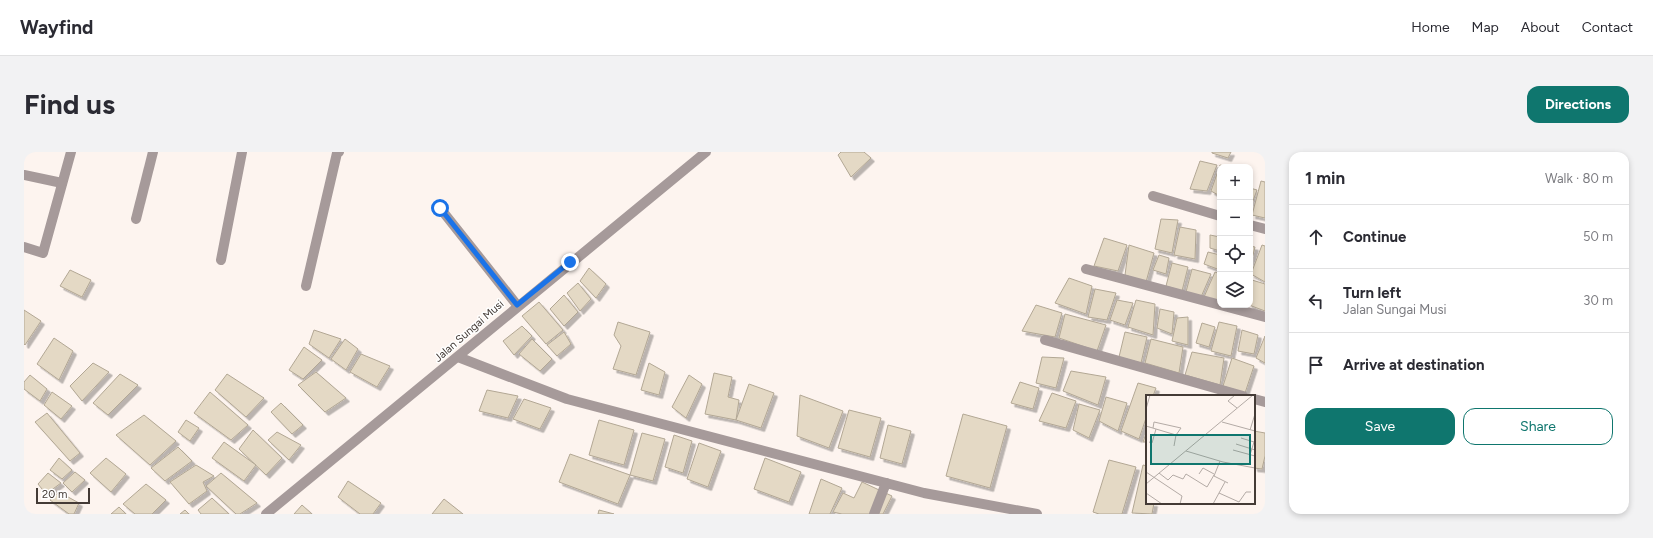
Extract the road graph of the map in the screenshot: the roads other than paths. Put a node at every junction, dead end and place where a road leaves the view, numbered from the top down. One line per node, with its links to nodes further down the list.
1 (71, 152): 7 (street)
2 (153, 152): 11 (street)
3 (242, 152): 15 (street)
4 (336, 152): 17 (street)
5 (706, 152): 18 (street, Jalan Sungai Musi)
6 (24, 175): 7 (street)
7 (62, 183): 14 (street)
8 (1153, 196): 10 (street)
9 (440, 208): 18 (street)
10 (1217, 215)
11 (136, 219)
12 (1253, 225): 13 (street)
13 (1265, 229)
14 (24, 247)
15 (221, 260)
16 (1086, 269): 19 (street)
17 (306, 286)
18 (517, 305): 21 (street, Jalan Sungai Musi)
19 (1265, 317)
20 (1045, 340): 22 (street)
21 (458, 357): 25 (street); 26 (street, Jalan Sungai Musi)
22 (1239, 395)
23 (1255, 399): 24 (street)
24 (1265, 402)
25 (886, 483): 27 (street); 28 (street)
26 (266, 514)
27 (874, 514)
28 (1037, 514)

